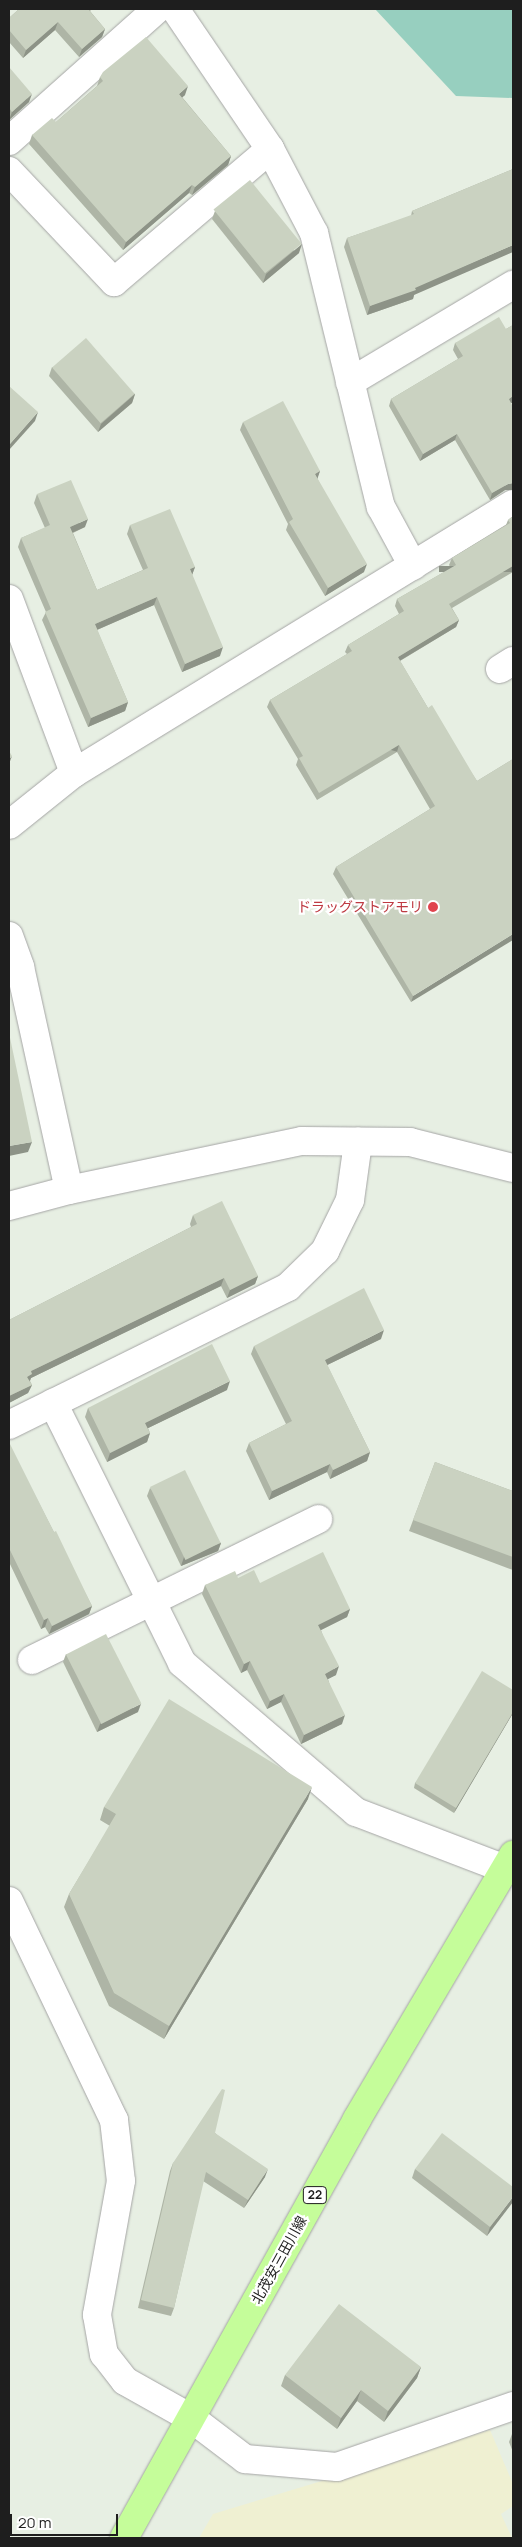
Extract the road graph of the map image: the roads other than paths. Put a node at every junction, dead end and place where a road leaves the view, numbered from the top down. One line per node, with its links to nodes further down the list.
1 (157, 9): 3 (street)
2 (174, 9): 4 (street)
3 (9, 141)
4 (270, 149): 5 (street); 7 (street)
5 (9, 170)
6 (513, 285): 7 (street)
7 (350, 382): 9 (street)
8 (513, 504): 9 (street)
9 (413, 566): 11 (street)
10 (9, 599): 11 (street)
11 (74, 773): 12 (street)
12 (9, 825)
13 (9, 936): 16 (street)
14 (358, 1142): 15 (street); 16 (street); 18 (street)
15 (513, 1168)
16 (69, 1190): 17 (street)
17 (9, 1206)
18 (53, 1403): 19 (street); 21 (street)
19 (9, 1425)
20 (318, 1519): 21 (street)
21 (151, 1601): 22 (street); 23 (street)
22 (32, 1660)
23 (509, 1862): 26 (main road, 北茂安三田川線 / 22)
24 (9, 1901): 26 (street)
25 (513, 2406): 26 (street)
26 (191, 2418): 27 (main road, 北茂安三田川線 / 22)
27 (124, 2538)

